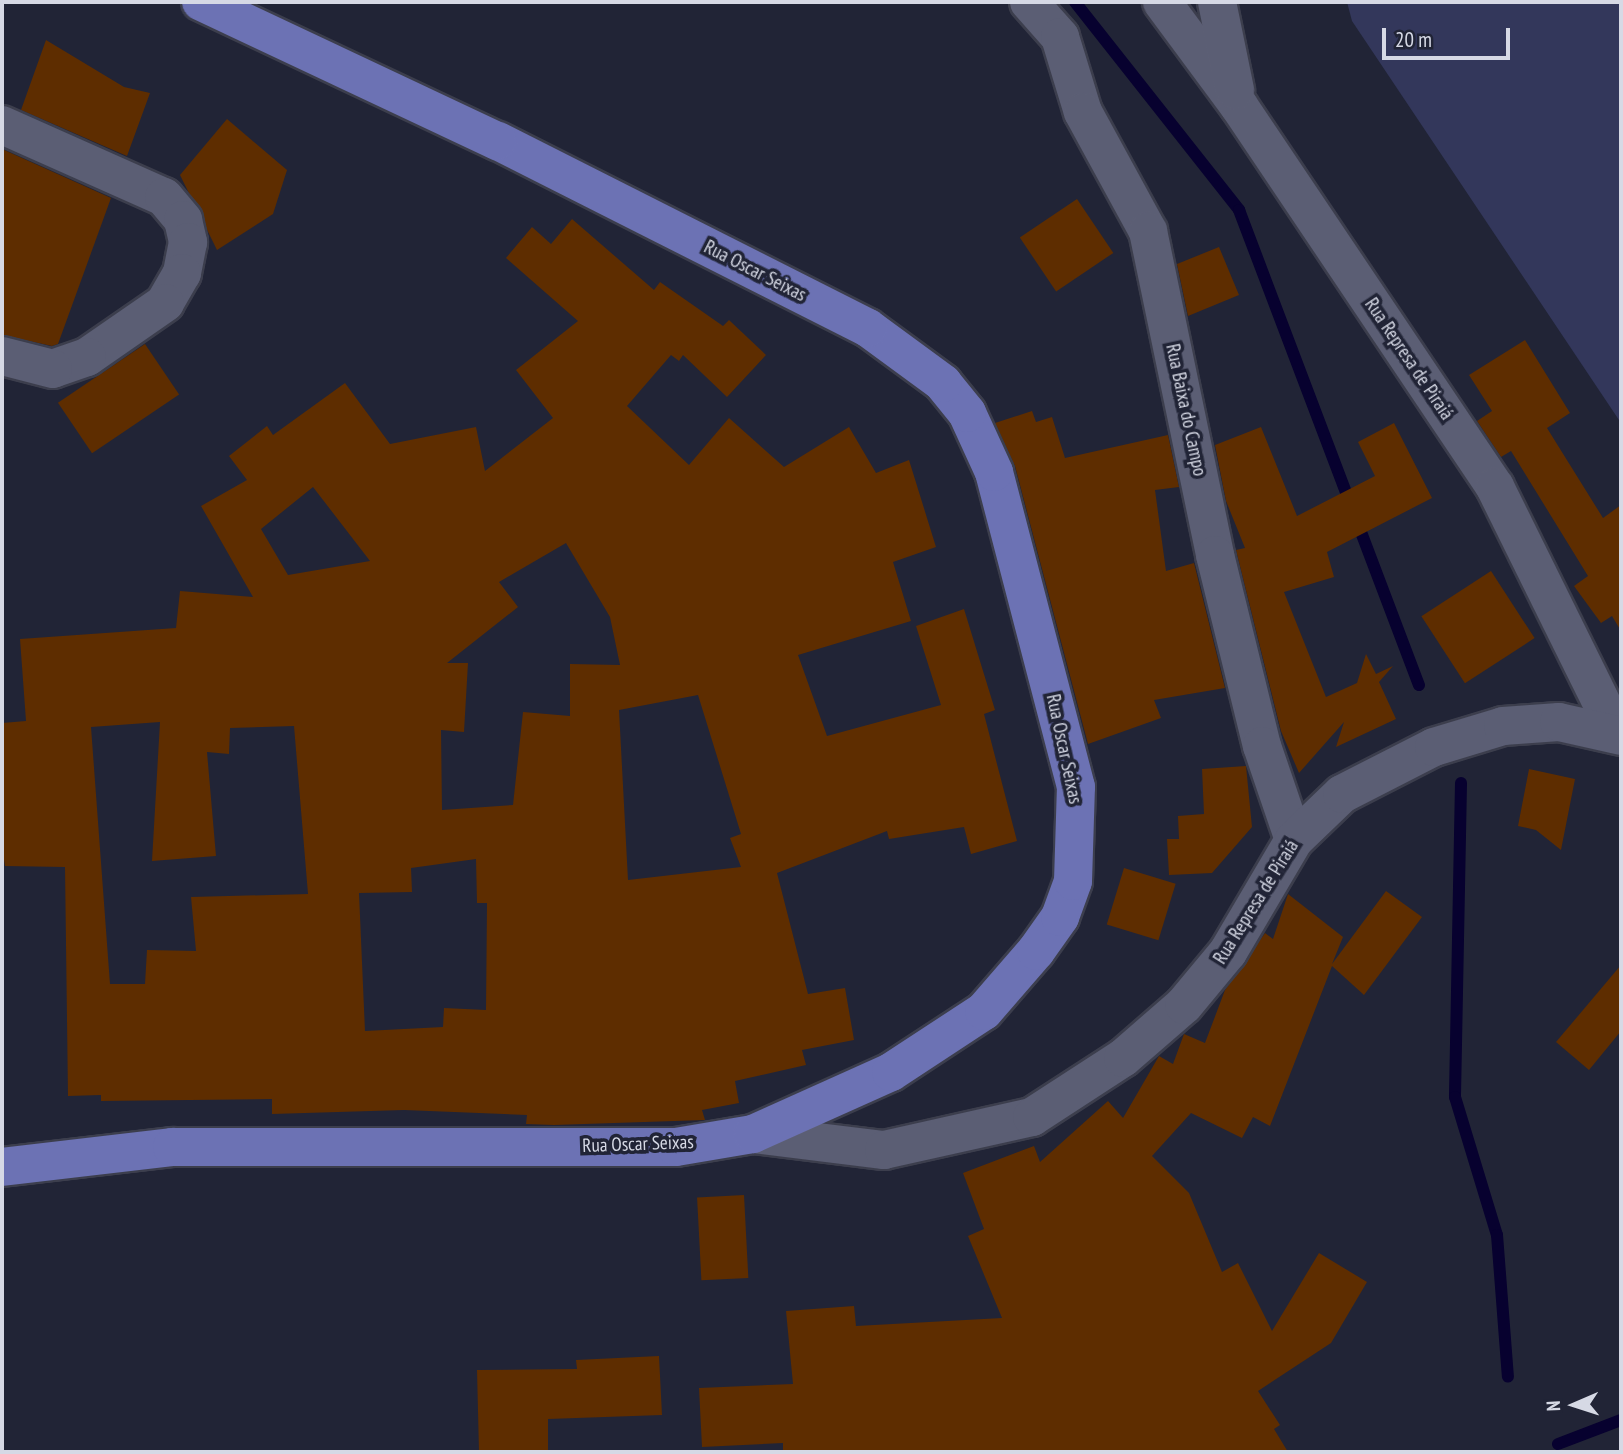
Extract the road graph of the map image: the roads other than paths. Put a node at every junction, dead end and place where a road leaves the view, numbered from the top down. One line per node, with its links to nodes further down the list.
1 (201, 2): 10 (main road, Rua Oscar Seixas)
2 (1029, 2): 9 (street, Rua Baixa do Campo)
3 (1162, 2): 5 (street, Rua Represa de Piraiá)
4 (1217, 2): 5 (street, Rua Represa de Piraiá)
5 (1239, 106): 8 (street, Rua Represa de Piraiá)
6 (2, 125): 7 (street)
7 (2, 356)
8 (1619, 735): 9 (street, Rua Represa de Piraiá)
9 (1294, 840): 10 (street, Rua Represa de Piraiá)
10 (753, 1134): 11 (main road, Rua Oscar Seixas)
11 (2, 1167)

